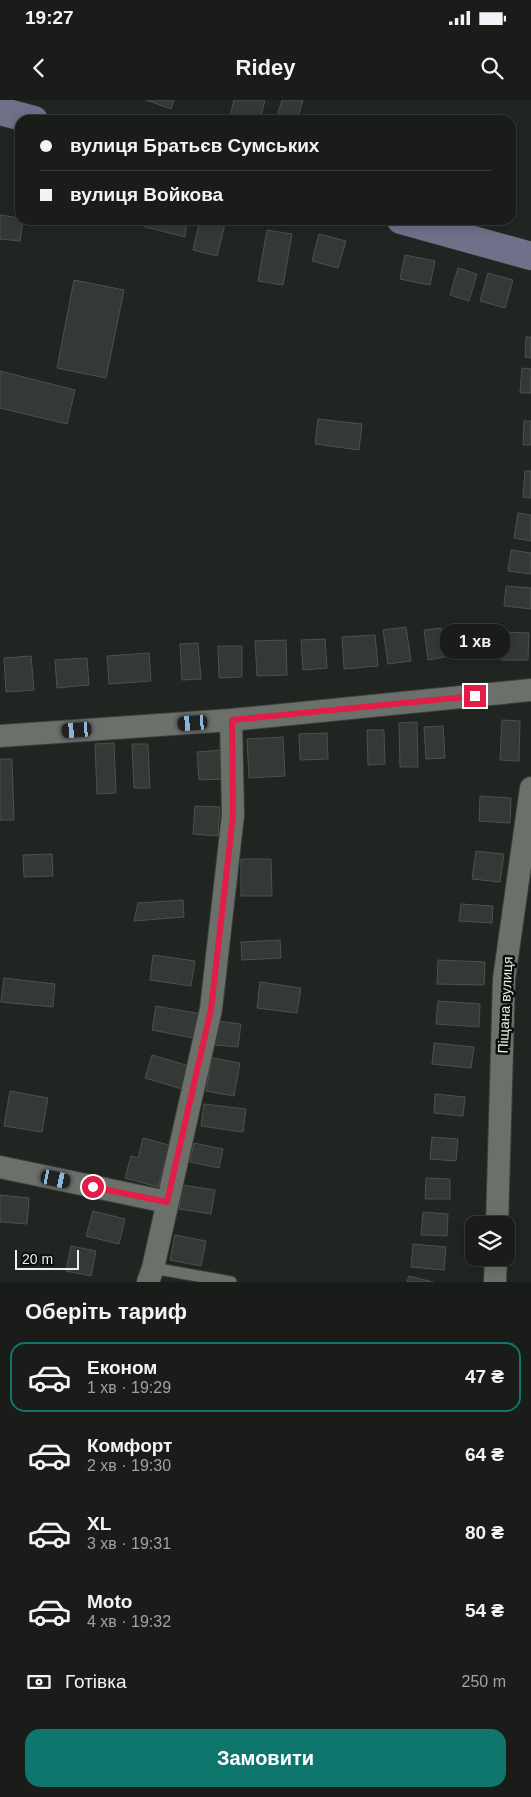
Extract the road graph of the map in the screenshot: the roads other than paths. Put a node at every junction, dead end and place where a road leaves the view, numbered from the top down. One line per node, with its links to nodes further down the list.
1 (0, 111): 2 (street)
2 (15, 115)
3 (419, 225): 4 (street)
4 (531, 256)
5 (531, 690): 6 (street)
6 (232, 720): 7 (street); 10 (street)
7 (0, 736)
8 (531, 788): 11 (street, Піщана вулиця)
9 (0, 1168): 10 (street)
10 (167, 1202): 13 (street)
11 (497, 1216)
12 (496, 1266): 15 (street)
13 (151, 1275): 14 (lane)
14 (231, 1282)
15 (495, 1282)

